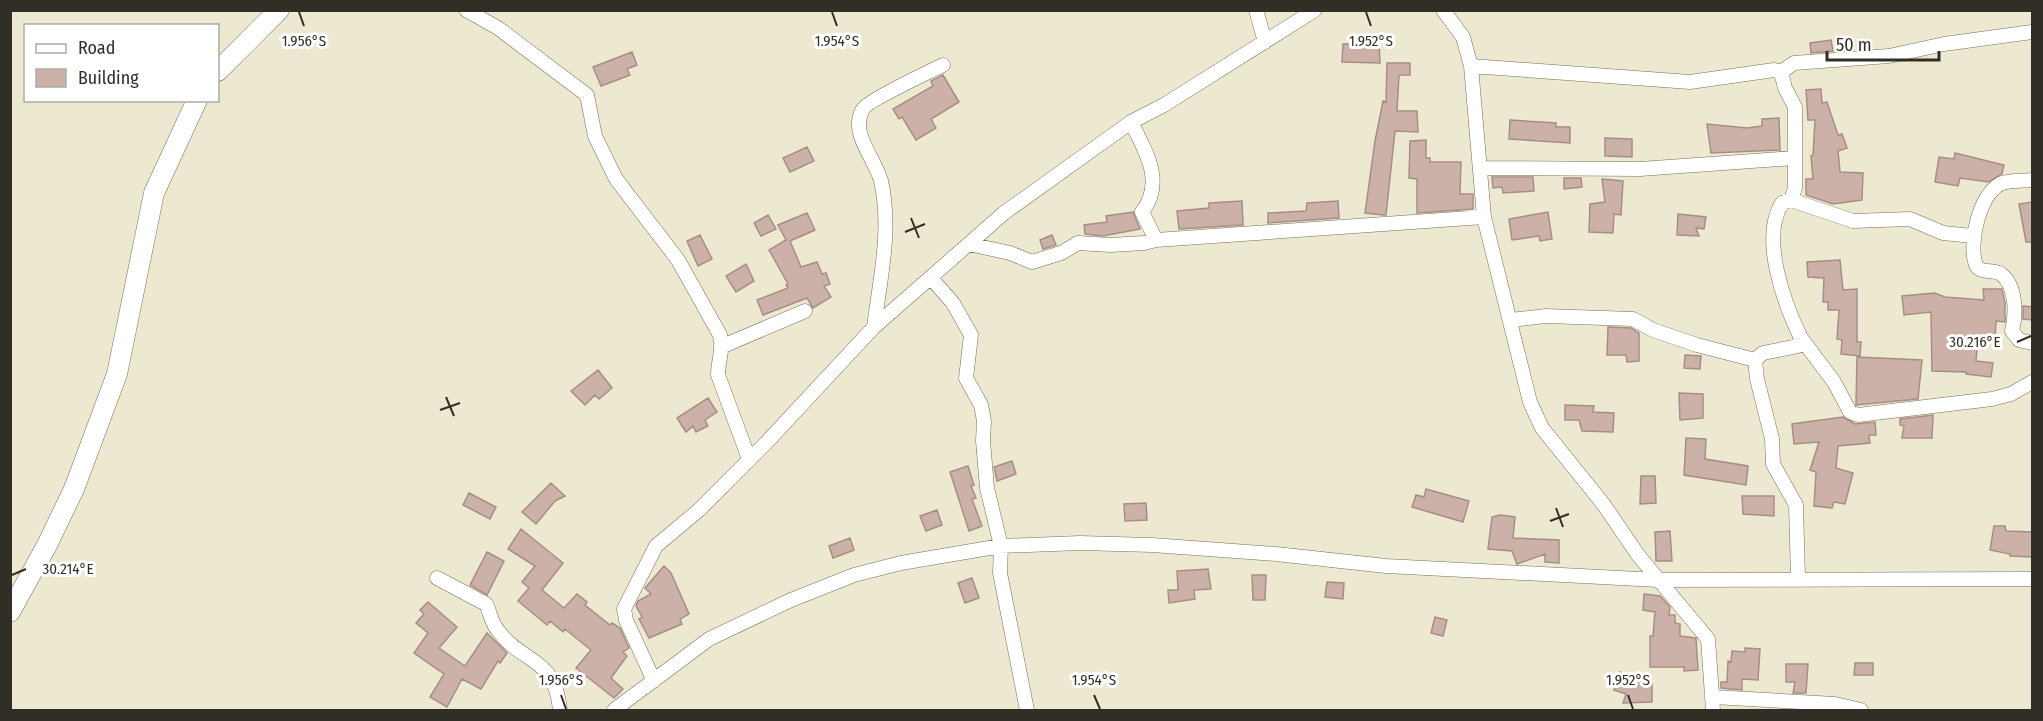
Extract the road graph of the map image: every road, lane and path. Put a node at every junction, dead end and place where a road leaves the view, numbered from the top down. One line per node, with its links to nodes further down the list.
1 (279, 10): 10 (street)
2 (466, 10): 28 (street)
3 (1256, 10): 7 (street)
4 (1315, 10): 7 (street)
5 (1443, 10): 9 (street)
6 (2032, 32): 11 (street)
7 (1265, 42): 13 (street)
8 (943, 65): 25 (street)
9 (1470, 66): 11 (street); 15 (street)
10 (219, 70)
11 (1781, 72): 14 (street)
12 (197, 102): 37 (street)
13 (1131, 122): 20 (street); 21 (street)
14 (1794, 158): 15 (street); 17 (street)
15 (1480, 168): 18 (street)
16 (2032, 180): 19 (street)
17 (1791, 200): 19 (street); 26 (street)
18 (1484, 217): 20 (street); 24 (street)
19 (1973, 236): 27 (street)
20 (1156, 240): 21 (street)
21 (969, 244): 22 (street)
22 (931, 278): 25 (street); 32 (street)
23 (805, 311): 28 (street)
24 (1510, 320): 29 (street); 36 (street)
25 (874, 327): 31 (street)
26 (1801, 338): 29 (street); 30 (street)
27 (2032, 343)
28 (723, 346): 31 (street)
29 (1755, 360): 34 (street)
30 (2032, 382)
31 (749, 459): 38 (street)
32 (1001, 546): 36 (street); 38 (street); 42 (street)
33 (437, 578): 40 (street)
34 (1798, 578): 35 (street); 36 (street)
35 (2032, 579)
36 (1658, 580): 39 (street)
37 (10, 612)
38 (654, 681): 41 (street)
39 (1713, 704): 43 (street)
40 (560, 711)
41 (614, 711)
42 (1027, 711)
43 (1861, 711)

